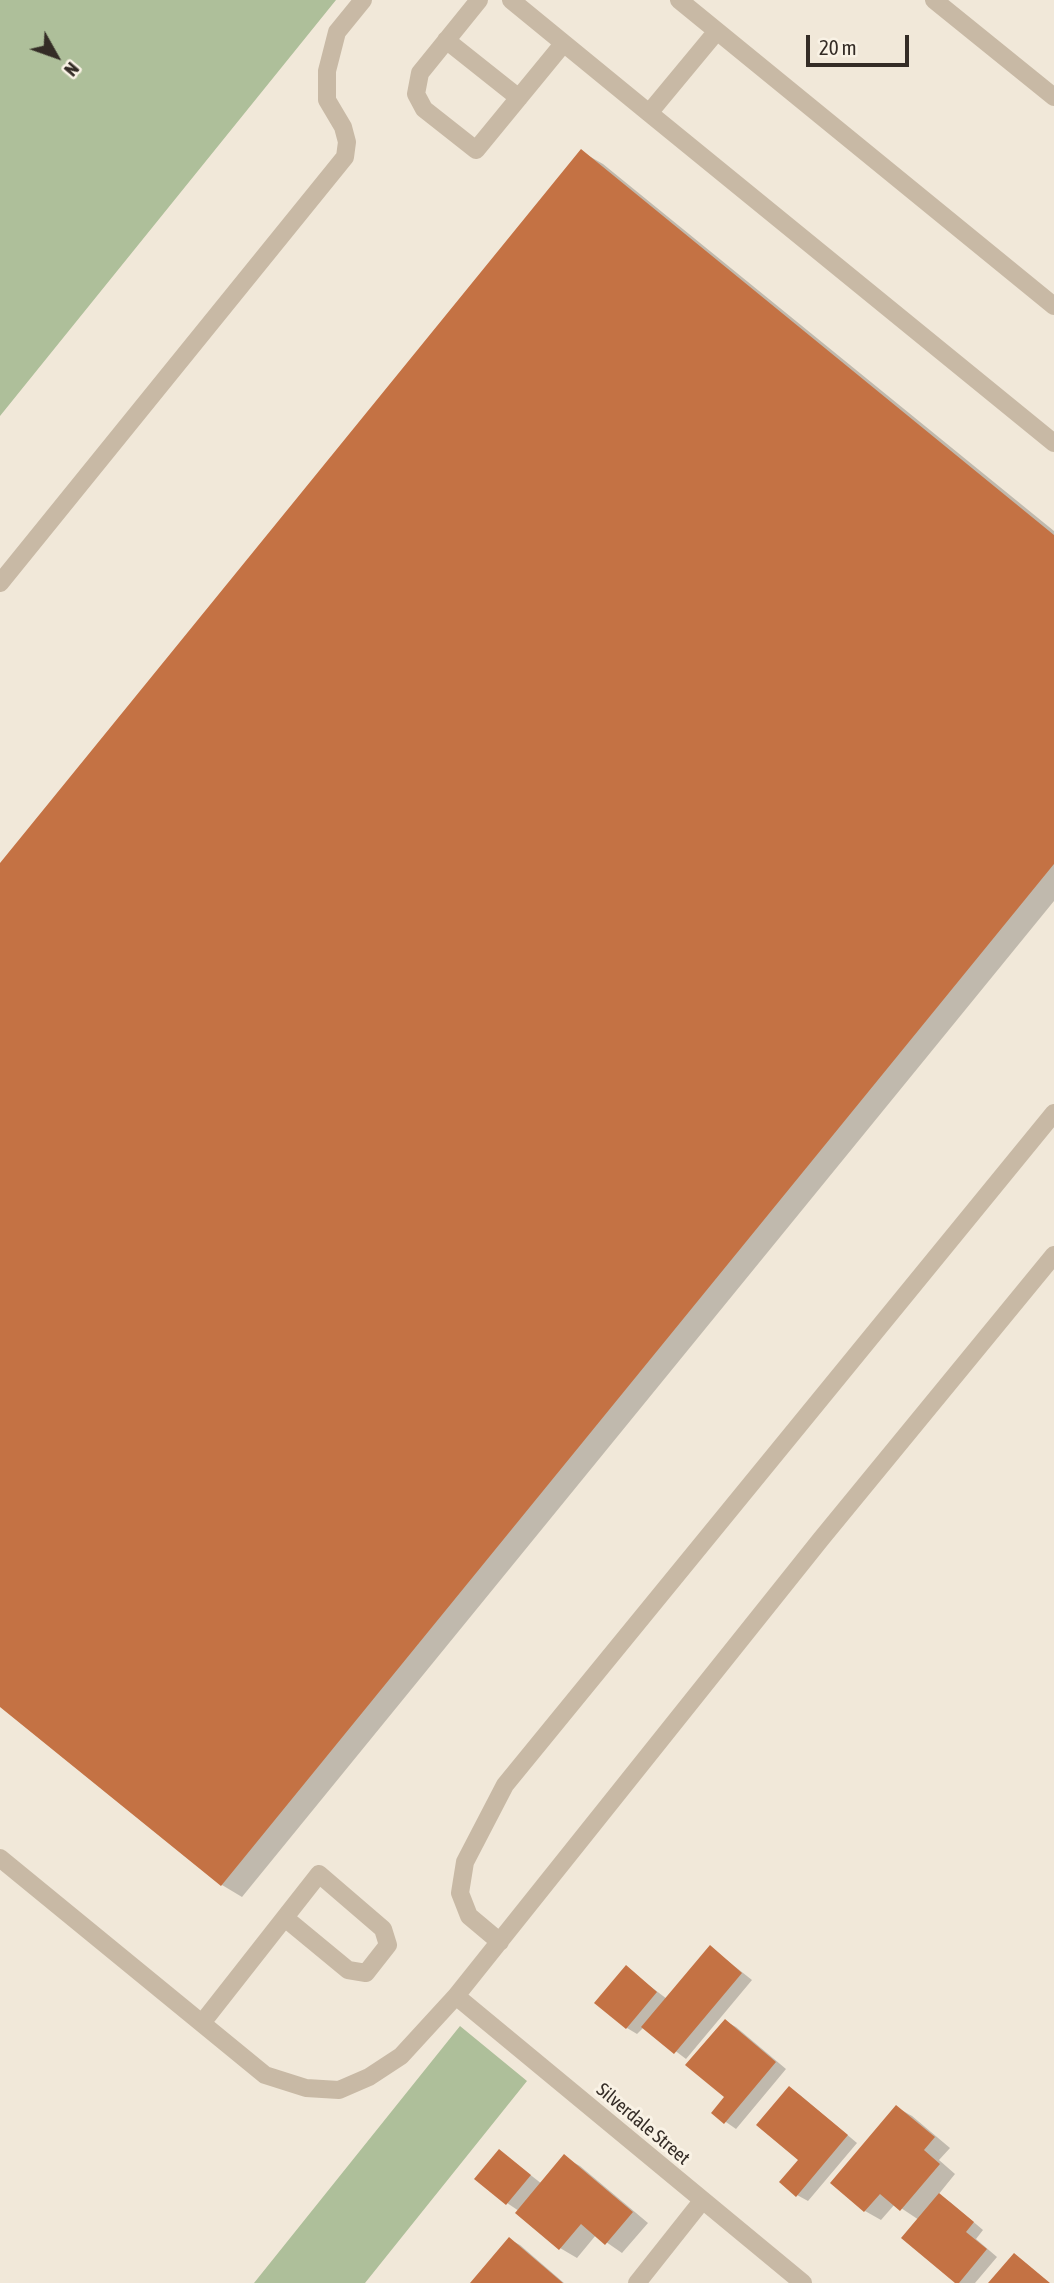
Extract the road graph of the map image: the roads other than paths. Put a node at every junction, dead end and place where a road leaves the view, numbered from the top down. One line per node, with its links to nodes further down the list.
1 (363, 0): 14 (street)
2 (479, 0): 7 (street)
3 (511, 0): 8 (street)
4 (679, 0): 6 (street)
5 (934, 0): 9 (street)
6 (717, 31): 11 (street); 12 (street)
7 (446, 40): 10 (street); 10 (street)
8 (563, 44): 10 (street); 11 (street)
9 (1054, 97)
10 (519, 98)
11 (649, 113): 13 (street)
12 (1054, 306)
13 (1054, 443)
14 (0, 583)
15 (1054, 1113): 19 (street)
16 (1054, 1255): 19 (street)
17 (0, 1858): 21 (street)
18 (285, 1918): 18 (street); 21 (street)
19 (500, 1942): 20 (street)
20 (456, 1996): 21 (street); 22 (street, Silverdale Street)
21 (202, 2023)
22 (702, 2201): 23 (street); 24 (street, Silverdale Street)
23 (637, 2283)
24 (803, 2283)

